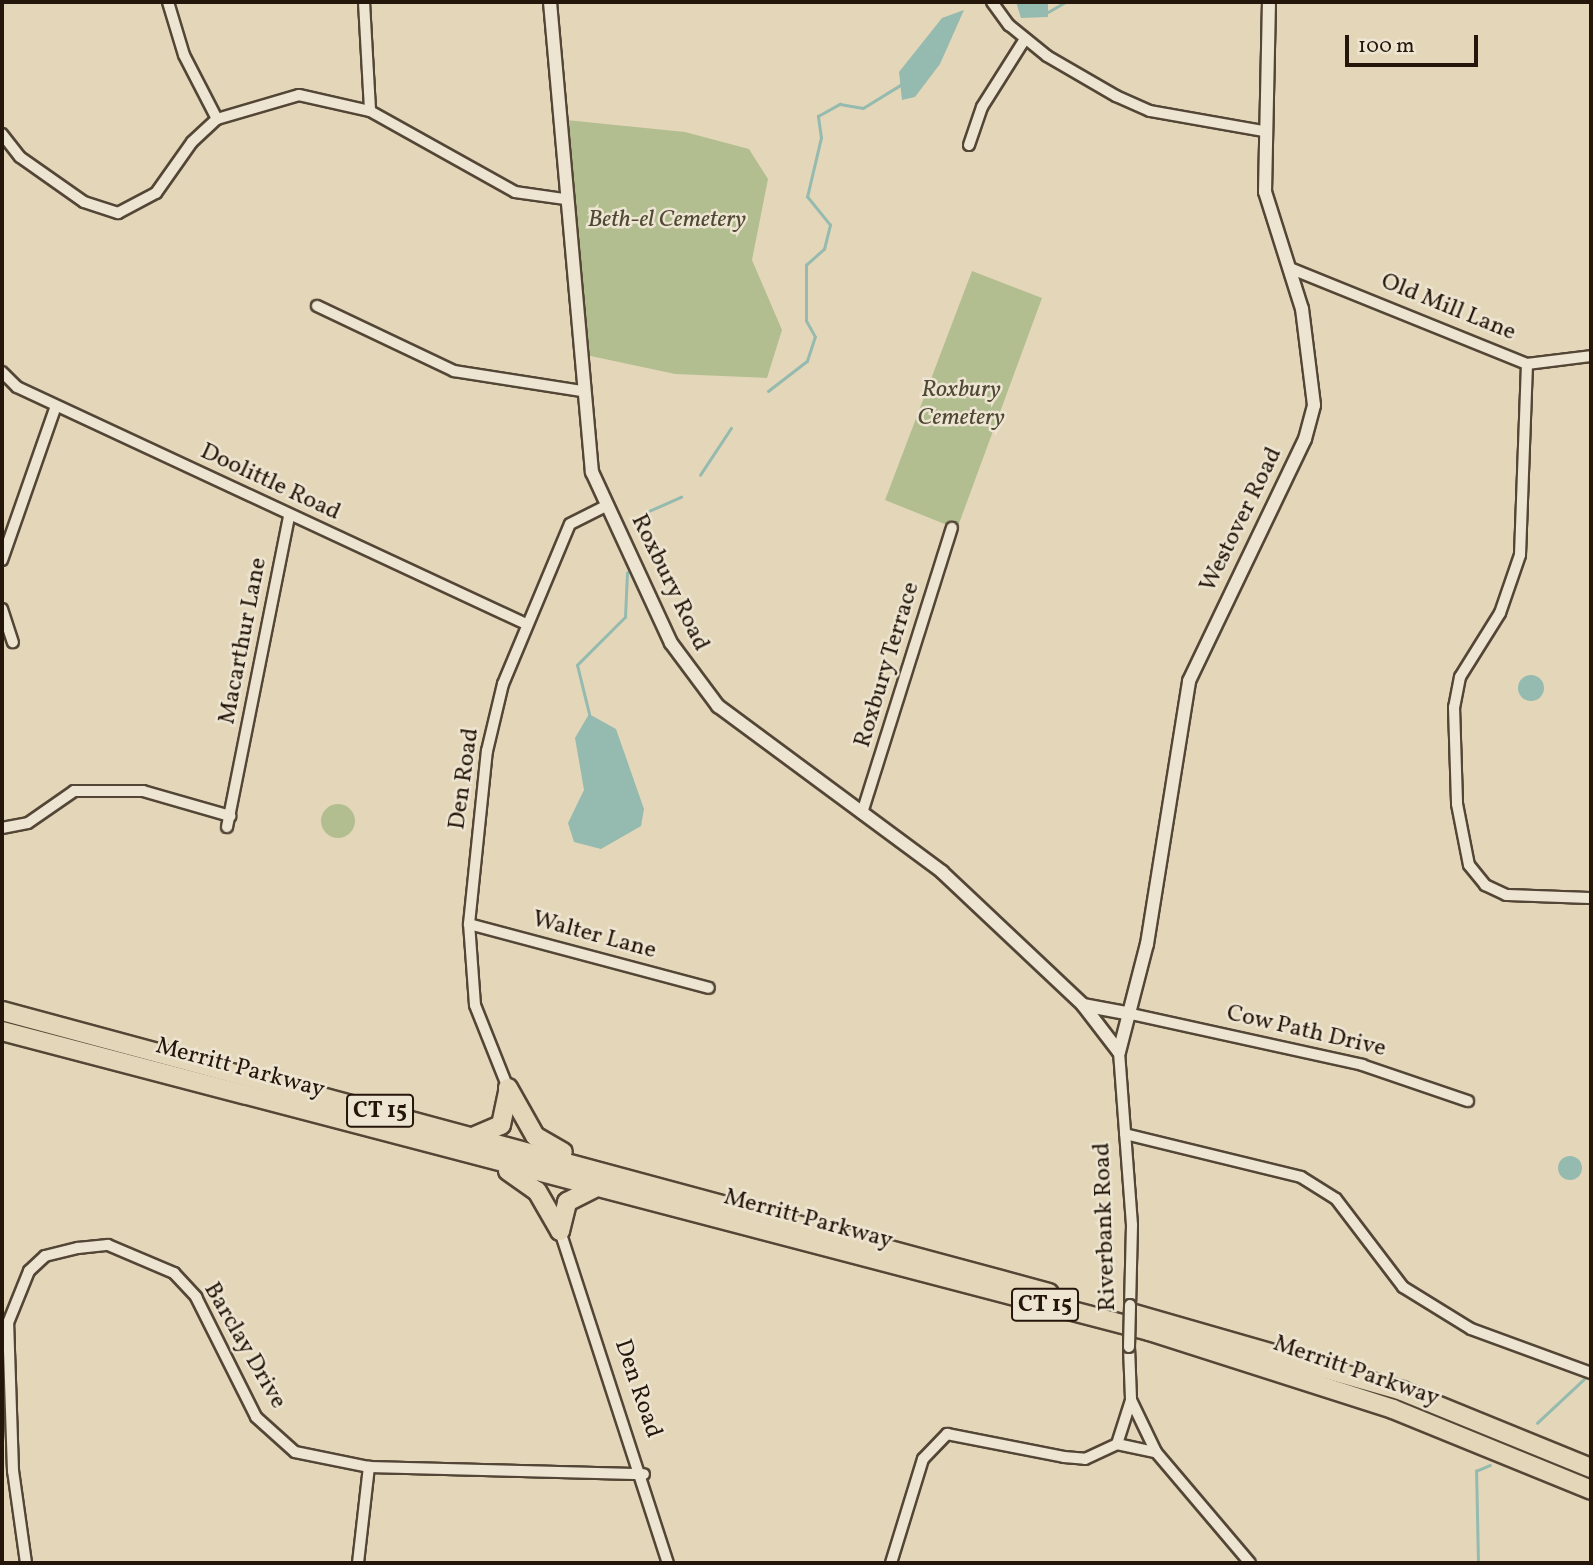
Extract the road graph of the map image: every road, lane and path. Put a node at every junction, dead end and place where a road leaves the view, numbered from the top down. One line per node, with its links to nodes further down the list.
1 (168, 2): 8 (street)
2 (364, 2): 7 (street)
3 (550, 2): 12 (street, Roxbury Road)
4 (992, 2): 6 (street)
5 (1269, 2): 9 (street, Westover Road)
6 (1026, 39): 9 (street); 11 (street)
7 (370, 111): 8 (street); 12 (street)
8 (217, 120): 10 (street)
9 (1263, 131): 13 (street, Westover Road)
10 (2, 134)
11 (969, 145)
12 (564, 199): 18 (street, Roxbury Road)
13 (1292, 270): 16 (street, Old Mill Lane); 36 (street, Westover Road)
14 (317, 306): 18 (street)
15 (1591, 356): 16 (street, Old Mill Lane)
16 (1527, 364): 31 (street)
17 (2, 372): 19 (street, Doolittle Road)
18 (581, 391): 20 (street, Roxbury Road)
19 (57, 406): 21 (street, Doolittle Road); 23 (street)
20 (607, 506): 25 (street, Den Road); 27 (street, Roxbury Road)
21 (289, 516): 25 (street, Doolittle Road); 28 (street, Macarthur Lane)
22 (952, 528): 27 (street, Roxbury Terrace)
23 (2, 559)
24 (2, 609): 26 (street)
25 (526, 624): 32 (street, Den Road)
26 (13, 642)
27 (862, 813): 34 (street, Roxbury Road)
28 (230, 816): 29 (street, Macarthur Lane); 30 (street)
29 (227, 827)
30 (2, 828)
31 (1591, 898)
32 (469, 924): 33 (street, Walter Lane); 39 (street, Den Road)
33 (709, 988)
34 (1083, 1005): 36 (street); 38 (street, Roxbury Road)
35 (2, 1011): 42 (highway, Merritt Parkway / CT 15)
36 (1131, 1014): 38 (street, Westover Road); 40 (street, Cow Path Drive)
37 (2, 1031): 43 (highway, Merritt Parkway / CT 15)
38 (1119, 1052): 41 (street, Riverbank Road)
39 (508, 1088): 42 (highway); 44 (highway)
40 (1468, 1101)
41 (1125, 1134): 47 (street); 48 (street, Riverbank Road, bridge)
42 (475, 1136): 44 (highway, Merritt Parkway / CT 15)
43 (486, 1160): 45 (highway, Merritt Parkway / CT 15); 46 (highway)
44 (594, 1167): 52 (highway, Merritt Parkway / CT 15)
45 (594, 1188): 46 (highway); 54 (highway, Merritt Parkway / CT 15)
46 (560, 1231): 53 (street, Den Road)
47 (1591, 1373)
48 (1131, 1401): 49 (street, Riverbank Road); 50 (street, Riverbank Road)
49 (1117, 1444): 50 (street); 58 (street)
50 (1156, 1452): 59 (street, Riverbank Road)
51 (369, 1467): 53 (street, Barclay Drive); 55 (street, Barclay Drive); 56 (street)
52 (1591, 1468)
53 (643, 1474): 57 (street, Den Road)
54 (1591, 1490)
55 (26, 1563)
56 (358, 1563)
57 (668, 1563)
58 (891, 1563)
59 (1250, 1563)

